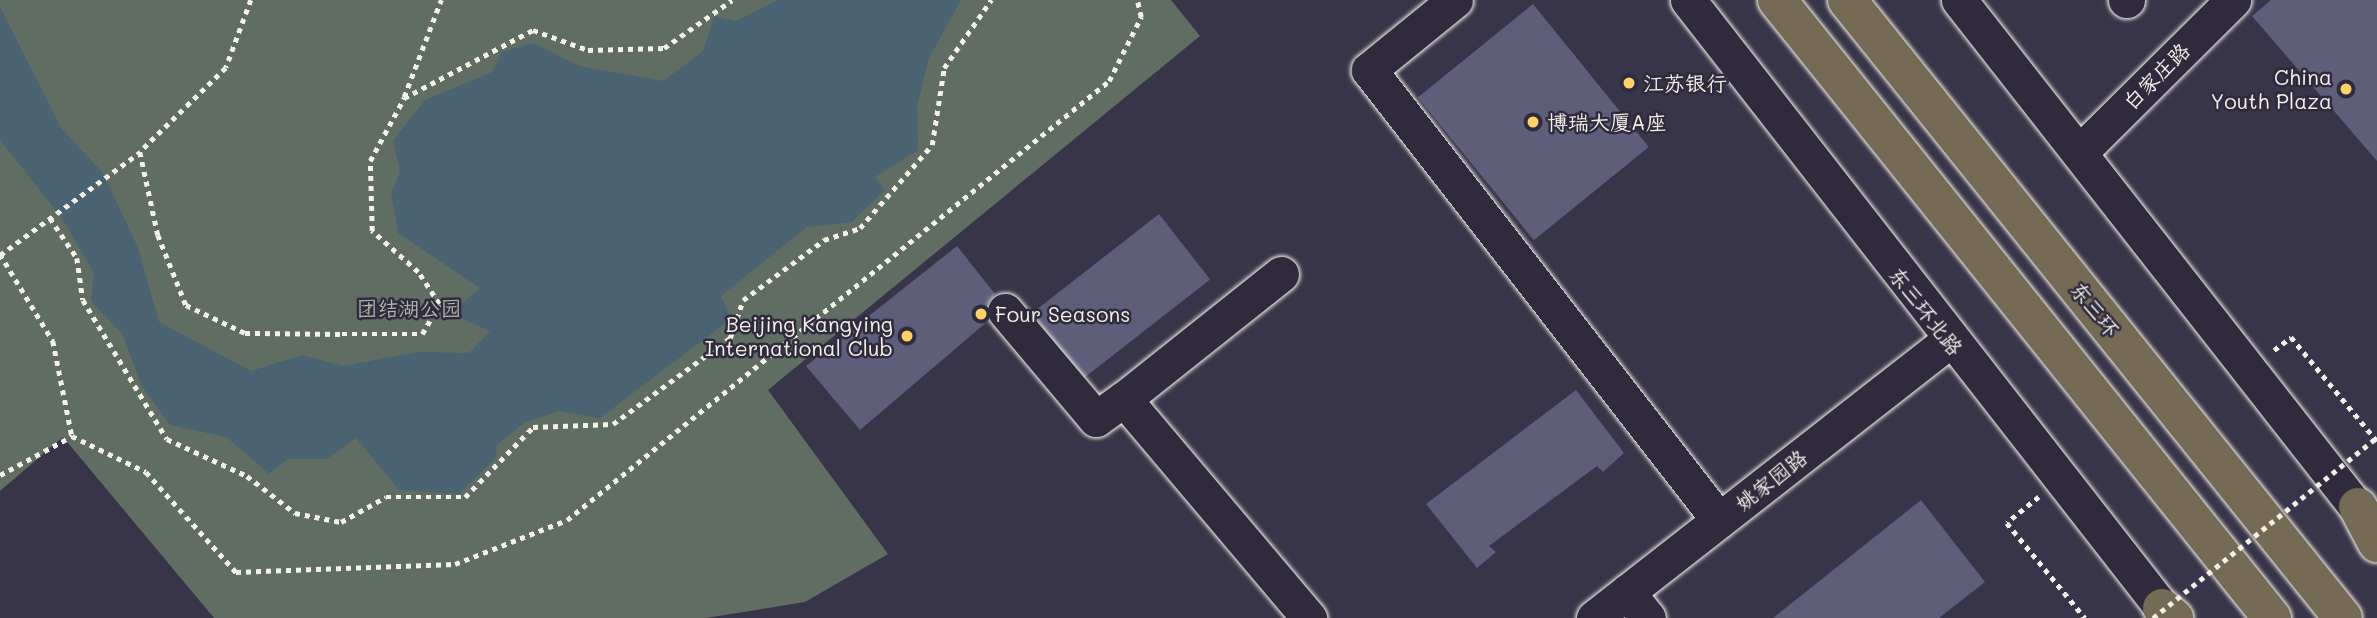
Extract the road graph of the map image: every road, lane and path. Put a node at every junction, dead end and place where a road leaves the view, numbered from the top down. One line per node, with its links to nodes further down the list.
1 (251, 0): 13 (path)
2 (441, 0): 12 (path)
3 (732, 0): 12 (path)
4 (991, 0): 15 (path)
5 (1137, 0): 22 (path)
6 (1455, 0): 26 (street)
7 (1688, 0): 20 (street, 东三环北路)
8 (1777, 0): 34 (highway)
9 (1847, 0): 35 (highway, 东三环)
10 (1959, 0): 14 (street)
11 (2233, 0): 14 (street, 白家庄路)
12 (404, 98): 13 (path)
13 (140, 152): 15 (path)
14 (2080, 152): 27 (street)
15 (50, 218): 16 (path)
16 (0, 254): 22 (path)
17 (1281, 274): 21 (street)
18 (1005, 311): 21 (street)
19 (2291, 337): 23 (path)
20 (1949, 341): 25 (street, 东三环北路); 26 (street, 姚家园路)
21 (1124, 399): 31 (street)
22 (72, 436): 24 (path)
23 (2376, 440): 30 (path, bridge)
24 (0, 475)
25 (2060, 480): 30 (street, 东三环北路); 33 (path)
26 (1719, 520): 29 (street, 姚家园路)
27 (2367, 521): 28 (highway)
28 (2377, 543)
29 (1638, 605): 32 (street, 姚家园路)
30 (2165, 615)
31 (1309, 618)
32 (1594, 618)
33 (2085, 618)
34 (2272, 618)
35 (2343, 618)

